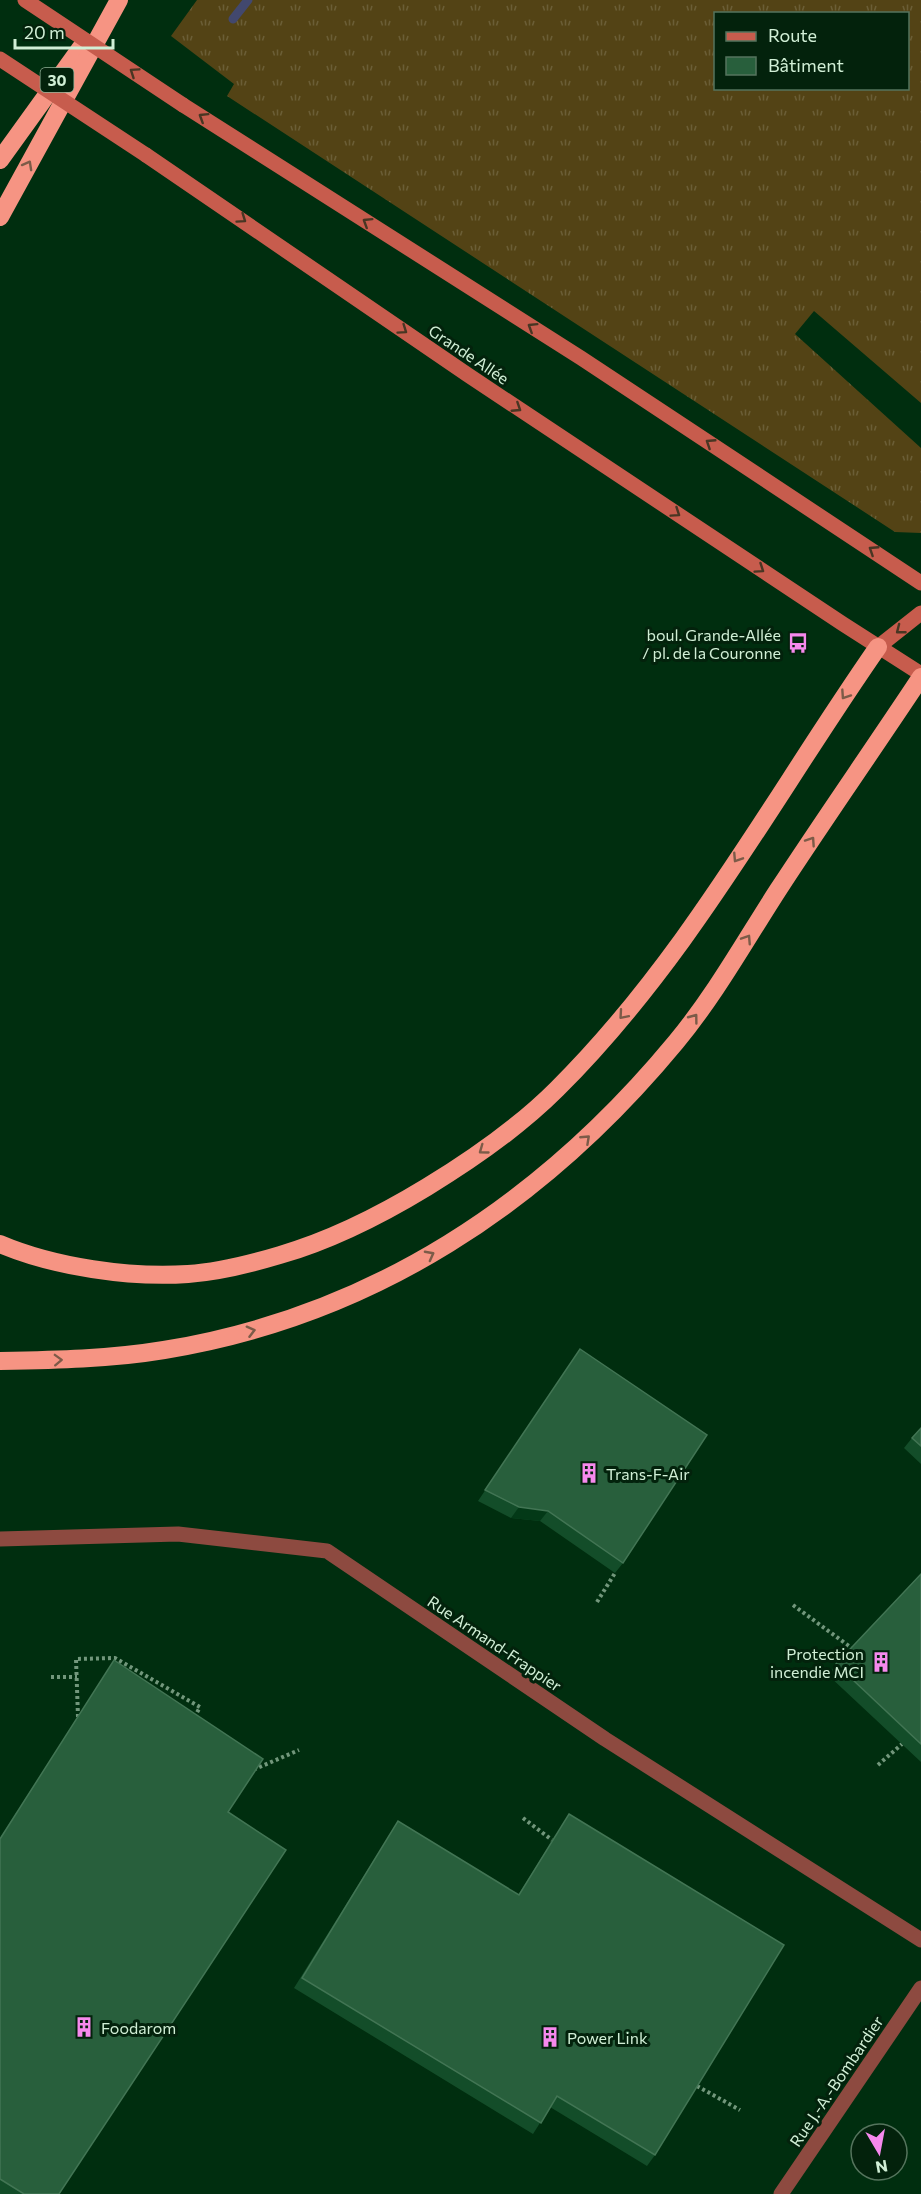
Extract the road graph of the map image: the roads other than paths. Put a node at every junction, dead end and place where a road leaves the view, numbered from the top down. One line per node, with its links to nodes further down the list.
1 (25, 0): 6 (main road, one-way to 1, bridge)
2 (117, 0): 4 (highway, 30); 5 (highway, one-way to 2)
3 (0, 59): 8 (main road, Grande Allée, one-way to 8, bridge)
4 (0, 160)
5 (0, 217)
6 (921, 583)
7 (921, 613): 8 (main road, one-way to 8)
8 (878, 647): 9 (main road, Grande Allée); 10 (highway, one-way to 10)
9 (921, 675): 11 (highway, one-way to 9)
10 (0, 1244)
11 (0, 1360)
12 (0, 1539): 13 (street, Rue Armand-Frappier)
13 (921, 1940)
14 (921, 1988): 15 (street, Rue J.-A.-Bombardier)
15 (782, 2194)

